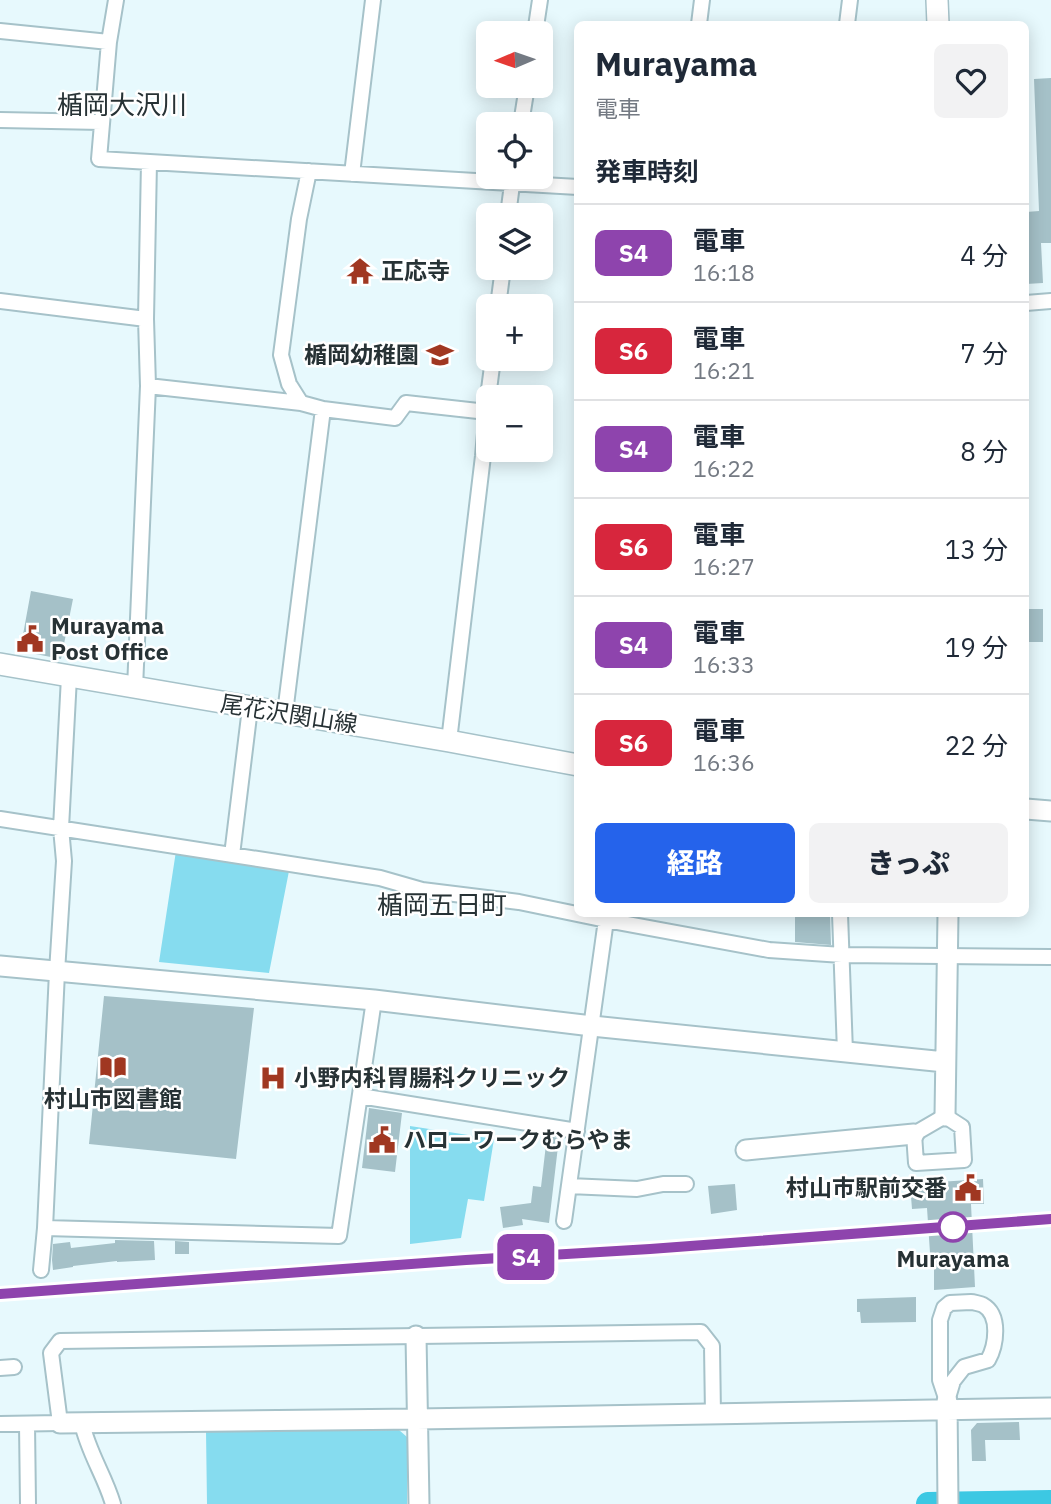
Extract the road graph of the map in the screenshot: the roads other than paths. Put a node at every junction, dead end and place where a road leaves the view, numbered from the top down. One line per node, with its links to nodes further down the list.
1 (116, 0): 12 (street)
2 (373, 0): 17 (street)
3 (540, 0): 7 (street)
4 (702, 0): 8 (street)
5 (850, 0): 9 (street)
6 (937, 0): 10 (main road)
7 (537, 21)
8 (699, 21)
9 (847, 21)
10 (938, 21)
11 (0, 30): 12 (street)
12 (109, 42): 14 (street)
13 (0, 120): 14 (street)
14 (102, 122): 15 (street)
15 (149, 162): 16 (street); 24 (street)
16 (309, 171): 17 (street); 26 (street)
17 (352, 174): 18 (street)
18 (476, 179)
19 (553, 184): 20 (street)
20 (574, 187)
21 (0, 301): 24 (street)
22 (1051, 301): 23 (street)
23 (1029, 303)
24 (146, 319): 25 (street)
25 (148, 386): 26 (street); 32 (street)
26 (301, 403): 28 (street)
27 (476, 403): 28 (street)
28 (323, 409): 34 (street)
29 (482, 462): 35 (street)
30 (0, 664): 31 (main road, 尾花沢関山線)
31 (69, 677): 32 (main road, 尾花沢関山線); 40 (street)
32 (135, 688): 33 (main road, 尾花沢関山線)
33 (250, 708): 34 (main road, 尾花沢関山線); 41 (street)
34 (285, 713): 35 (main road, 尾花沢関山線)
35 (449, 741): 36 (main road, 尾花沢関山線)
36 (574, 764)
37 (1029, 809): 38 (street)
38 (1051, 811)
39 (0, 819): 40 (street)
40 (61, 828): 41 (street); 50 (street)
41 (232, 855): 42 (street)
42 (574, 912)
43 (605, 917): 46 (street); 52 (street)
44 (840, 917): 46 (street)
45 (948, 917): 47 (street)
46 (842, 955): 47 (street); 53 (street)
47 (947, 956): 48 (street); 54 (street)
48 (1051, 957)
49 (0, 966): 50 (street)
50 (57, 972): 51 (street); 63 (street)
51 (374, 1000): 52 (street); 55 (street)
52 (592, 1026): 53 (street); 57 (street)
53 (845, 1052): 54 (street)
54 (945, 1062): 56 (street)
55 (360, 1096): 57 (street); 63 (street)
56 (945, 1116): 58 (street); 58 (street)
57 (577, 1130): 61 (street)
58 (914, 1134): 59 (street)
59 (746, 1150)
60 (686, 1184): 61 (street)
61 (569, 1186): 62 (street)
62 (564, 1222)
63 (45, 1228): 64 (street)
64 (41, 1270)
65 (416, 1336): 68 (street); 69 (street); 70 (street)
66 (946, 1406): 66 (street); 67 (street); 68 (street); 77 (street)
67 (1051, 1408)
68 (713, 1415): 69 (street)
69 (417, 1419): 71 (street); 74 (street)
70 (60, 1423): 71 (street); 73 (street)
71 (82, 1423): 76 (street)
72 (0, 1424): 73 (street)
73 (27, 1424): 75 (street)
74 (419, 1498)
75 (27, 1504)
76 (113, 1504)
77 (948, 1504)

